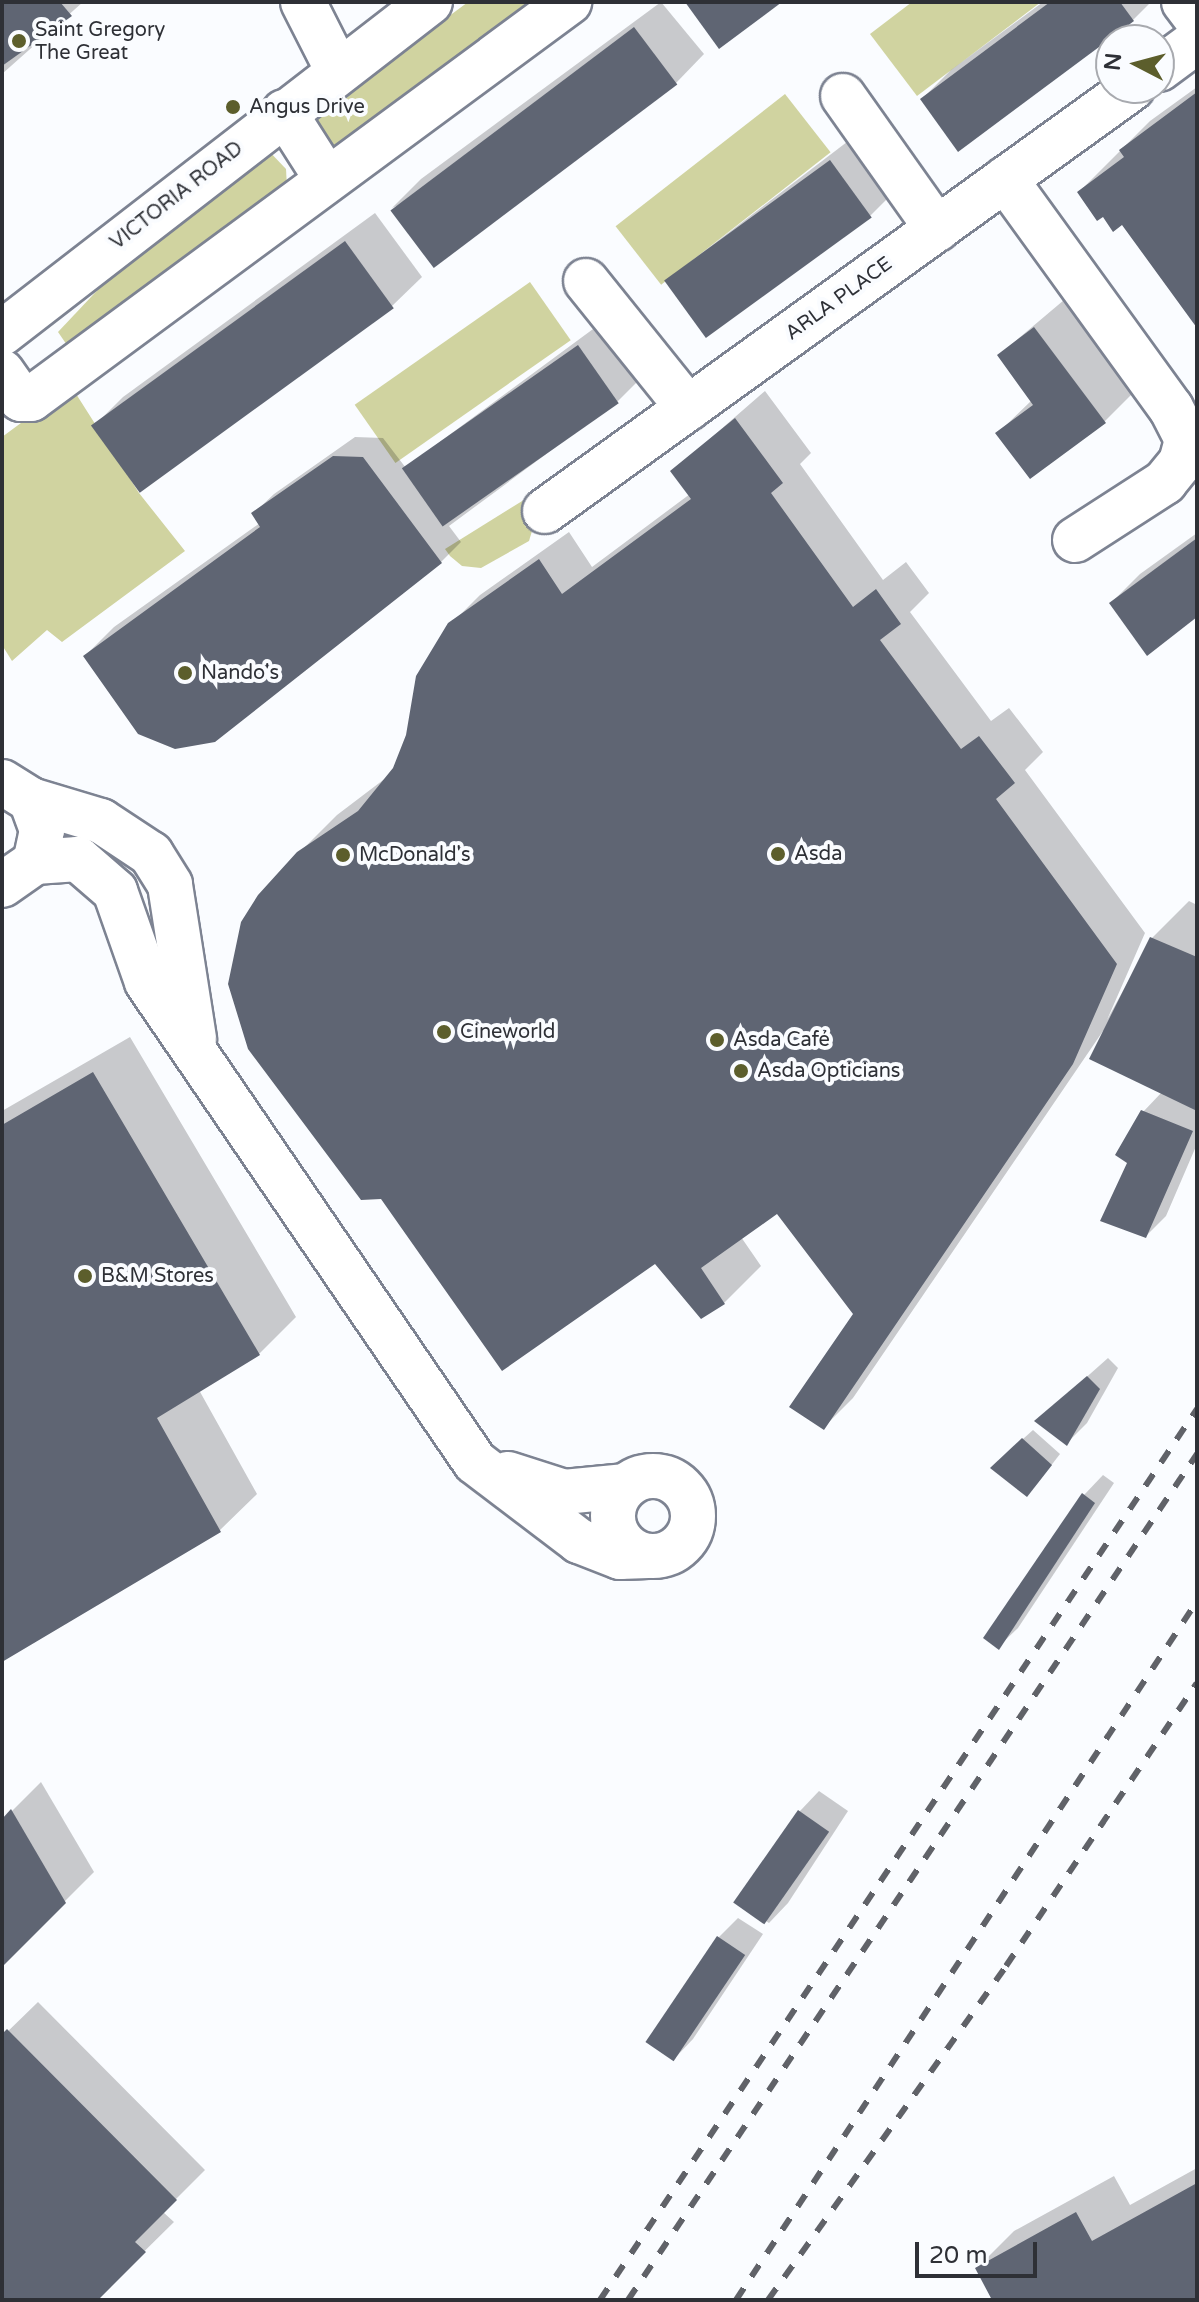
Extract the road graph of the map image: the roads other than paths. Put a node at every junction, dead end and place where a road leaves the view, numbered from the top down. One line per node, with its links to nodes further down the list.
1 (303, 2): 8 (street)
2 (430, 2): 8 (street, VICTORIA ROAD)
3 (569, 2): 12 (street)
4 (1184, 2): 5 (street)
5 (1197, 19)
6 (1197, 41): 7 (street)
7 (1175, 57)
8 (338, 71): 11 (street, VICTORIA ROAD)
9 (843, 96): 14 (street)
10 (1110, 104): 13 (street, ARLA PLACE)
11 (284, 112): 12 (street); 16 (street, VICTORIA ROAD)
12 (326, 178): 17 (street)
13 (1005, 179): 14 (street, ARLA PLACE); 20 (street)
14 (937, 229): 18 (street, ARLA PLACE)
15 (586, 281): 18 (street)
16 (2, 333)
17 (2, 372)
18 (688, 408): 19 (street, ARLA PLACE)
19 (545, 511)
20 (1075, 540)
21 (16, 791): 22 (street); 23 (street)
22 (18, 873): 23 (street)
23 (198, 1057): 24 (street)
24 (475, 1462): 25 (street); 26 (street)
25 (624, 1486): 26 (street); 26 (street)
26 (648, 1556)

